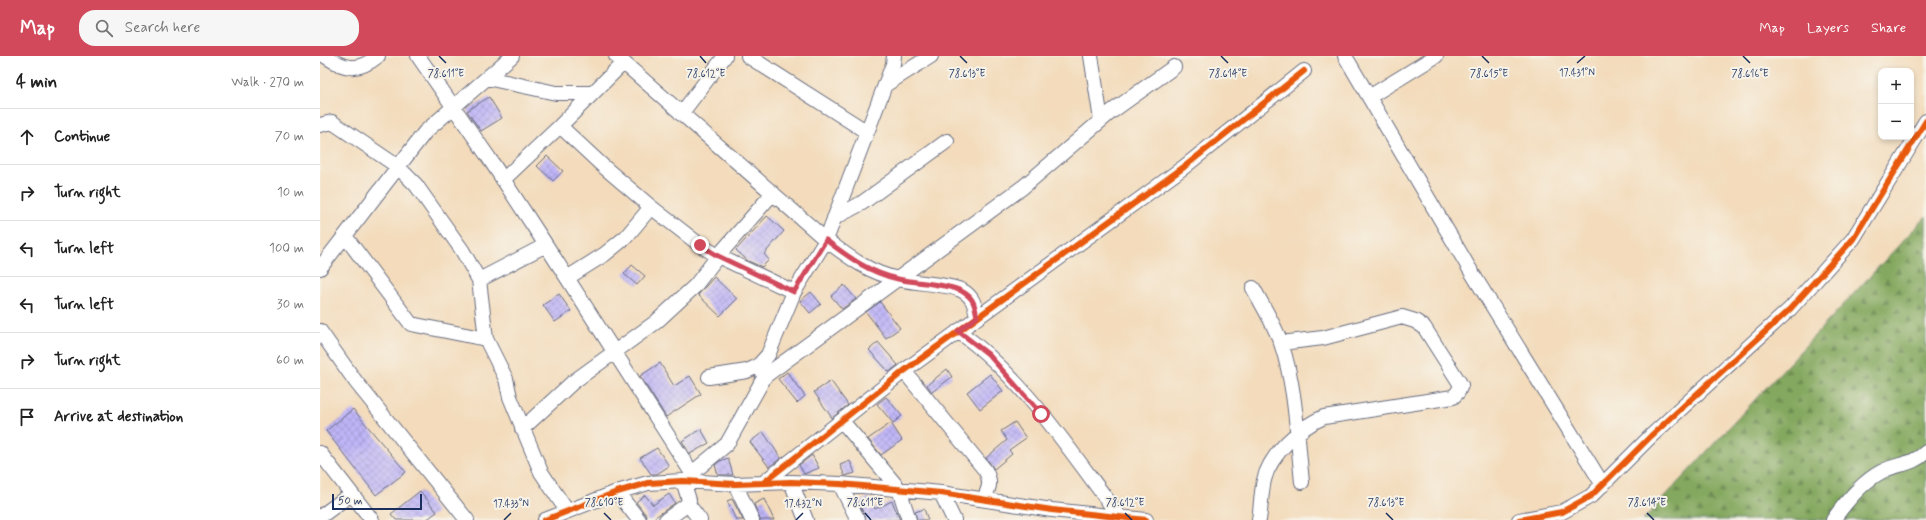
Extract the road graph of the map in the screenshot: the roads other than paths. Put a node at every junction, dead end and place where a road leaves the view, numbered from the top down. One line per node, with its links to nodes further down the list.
1 (325, 56): 2 (street)
2 (378, 56)
3 (418, 56): 20 (street)
4 (512, 56): 16 (street)
5 (725, 56): 21 (street)
6 (748, 56): 13 (street)
7 (894, 56): 17 (street)
8 (931, 56): 17 (street)
9 (1091, 56): 22 (street)
10 (1345, 56): 19 (street)
11 (1436, 56): 19 (street)
12 (619, 59): 18 (street); 21 (street)
13 (769, 61): 26 (street)
14 (1174, 67): 22 (street)
15 (1304, 71): 43 (street)
16 (487, 78): 18 (street); 20 (street)
17 (885, 85): 26 (street)
18 (593, 93): 25 (street)
19 (1369, 97): 63 (street)
20 (453, 108): 28 (street); 29 (street)
21 (681, 114): 30 (street)
22 (1101, 120): 39 (street)
23 (1926, 121): 63 (street)
24 (320, 125): 28 (street)
25 (560, 126): 29 (street); 31 (street)
26 (867, 132): 32 (street)
27 (947, 140): 32 (street)
28 (397, 166): 33 (street); 40 (street)
29 (503, 180): 35 (street)
30 (773, 193): 34 (street); 36 (street)
31 (651, 207): 36 (street); 38 (street)
32 (834, 218): 34 (street)
33 (345, 236): 37 (street); 46 (street)
34 (826, 240): 39 (street); 42 (street)
35 (546, 245): 38 (street); 40 (street)
36 (718, 256): 42 (street); 48 (street)
37 (320, 268)
38 (567, 278): 48 (street)
39 (897, 279): 43 (street); 49 (street)
40 (479, 280): 46 (street)
41 (1253, 288): 47 (street)
42 (794, 292): 49 (street)
43 (977, 317): 45 (street)
44 (320, 331): 75 (street)
45 (958, 331): 50 (street); 73 (street)
46 (486, 338): 53 (street)
47 (1281, 343): 54 (street); 54 (street)
48 (616, 352): 53 (street); 57 (street)
49 (761, 371): 51 (street); 57 (street)
50 (904, 371): 52 (street); 68 (street)
51 (709, 377)
52 (842, 421): 60 (street); 64 (street)
53 (522, 430): 70 (street)
54 (1297, 433): 59 (street); 86 (street)
55 (1926, 452): 88 (street)
56 (320, 453): 67 (street)
57 (691, 480): 61 (street); 65 (street); 69 (street)
58 (791, 482): 60 (street); 62 (street); 81 (street)
59 (1302, 482)
60 (763, 483): 61 (street)
61 (735, 484): 80 (street)
62 (840, 484): 64 (street); 82 (street)
63 (1603, 486): 87 (street)
64 (899, 489): 66 (street); 83 (street)
65 (617, 492): 70 (street); 77 (street)
66 (941, 493): 68 (street); 84 (street)
67 (351, 494): 72 (street); 74 (street)
68 (984, 499): 71 (street)
69 (688, 504): 78 (street); 79 (street)
70 (567, 511): 76 (street)
71 (1054, 515): 73 (street)
72 (320, 517)
73 (1120, 517): 85 (street)
74 (372, 520)
75 (467, 520)
76 (545, 520)
77 (639, 520)
78 (666, 520)
79 (700, 520)
80 (752, 520)
81 (806, 520)
82 (858, 520)
83 (908, 520)
84 (954, 520)
85 (1146, 520)
86 (1259, 520)
87 (1519, 520)
88 (1833, 520)

